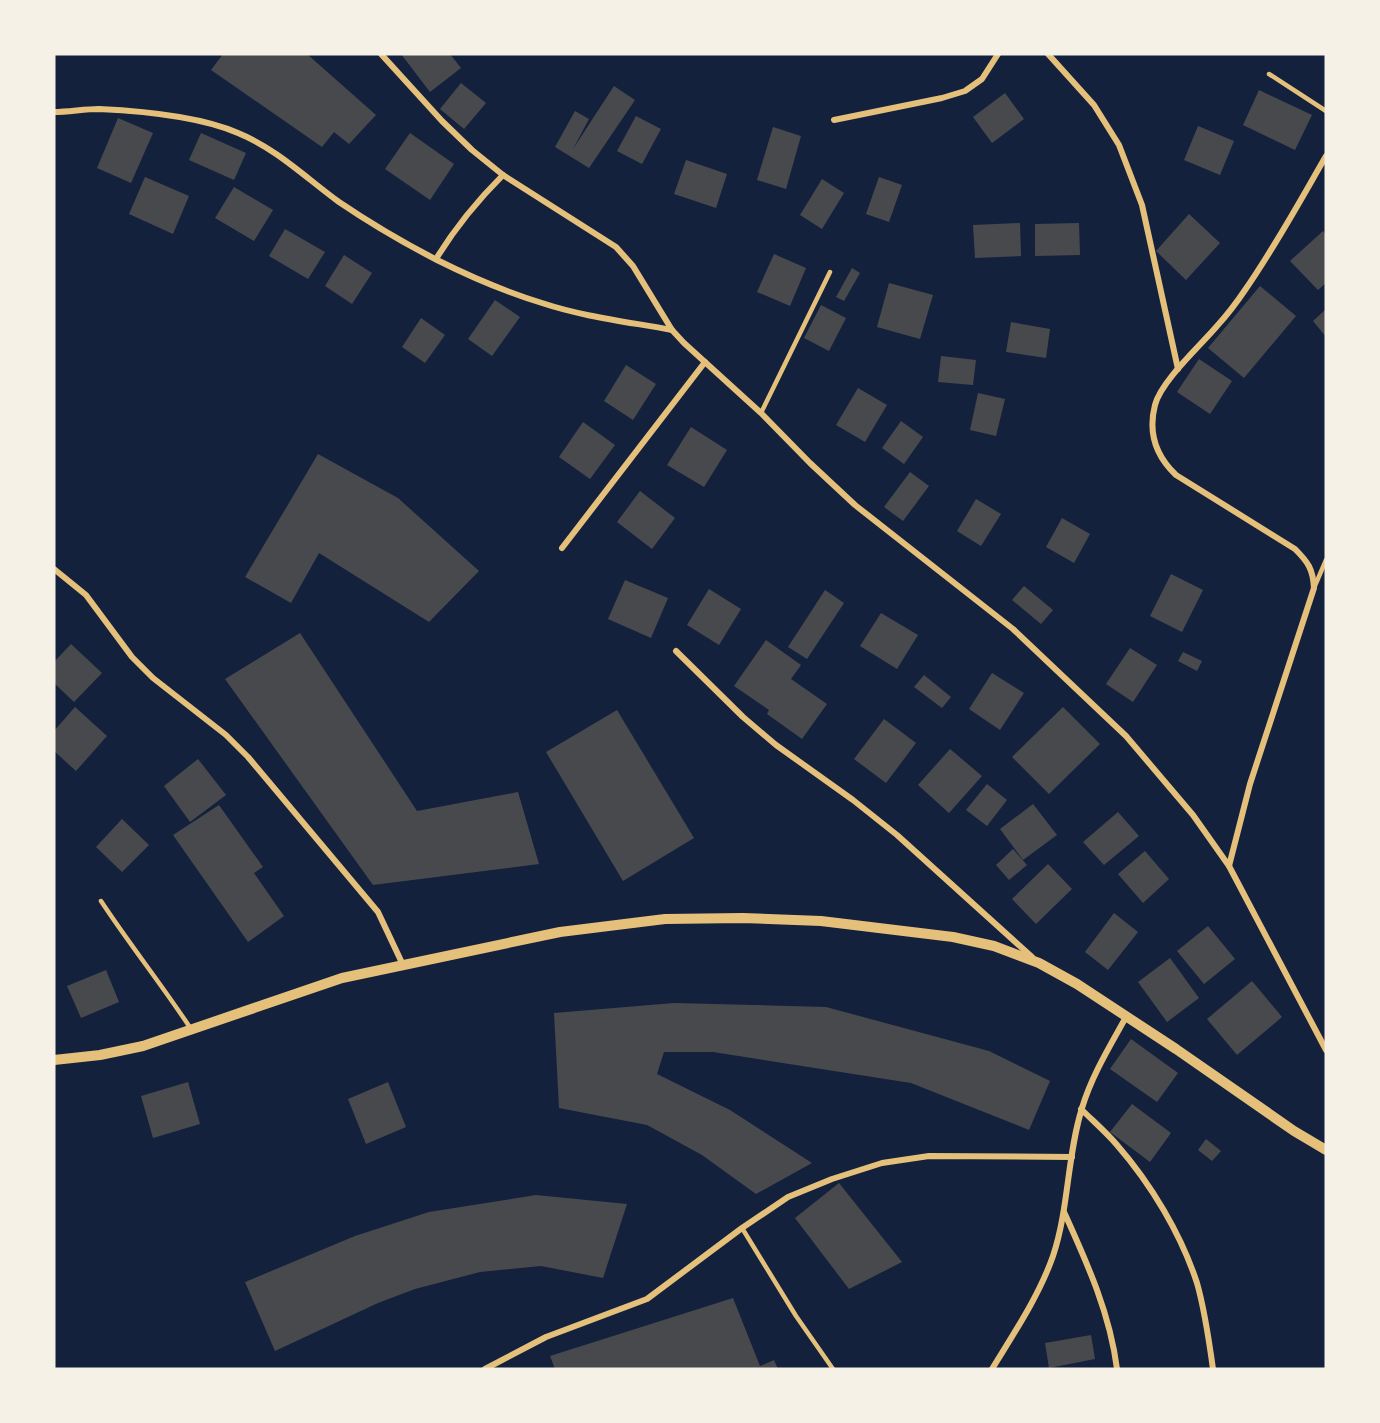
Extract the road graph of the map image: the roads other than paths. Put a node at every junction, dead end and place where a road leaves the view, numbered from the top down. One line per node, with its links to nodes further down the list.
1 (381, 54): 9 (street)
2 (998, 54): 7 (street)
3 (1048, 54): 14 (street)
4 (1269, 74): 5 (lane)
5 (1326, 111)
6 (54, 112): 10 (street)
7 (834, 120)
8 (1326, 156): 14 (street)
9 (503, 175): 10 (street); 12 (street)
10 (436, 259): 12 (street)
11 (830, 272): 15 (lane)
12 (672, 330): 13 (street)
13 (705, 362): 15 (street); 16 (street)
14 (1178, 369): 19 (street)
15 (761, 413): 21 (street)
16 (562, 549)
17 (1326, 560): 19 (lane)
18 (54, 569): 24 (street)
19 (1314, 588): 21 (street)
20 (676, 651): 23 (street)
21 (1229, 866): 27 (street)
22 (101, 901): 26 (lane)
23 (1039, 963): 24 (street); 25 (street)
24 (404, 965): 26 (street)
25 (1126, 1017): 29 (street); 30 (street)
26 (192, 1031): 28 (street)
27 (1326, 1050)
28 (54, 1060)
29 (1081, 1109): 31 (street); 38 (street)
30 (1326, 1150)
31 (1072, 1157): 32 (street); 33 (street)
32 (1064, 1212): 36 (street); 37 (street)
33 (742, 1228): 34 (street); 35 (lane)
34 (485, 1369)
35 (833, 1369)
36 (992, 1369)
37 (1117, 1369)
38 (1213, 1369)

